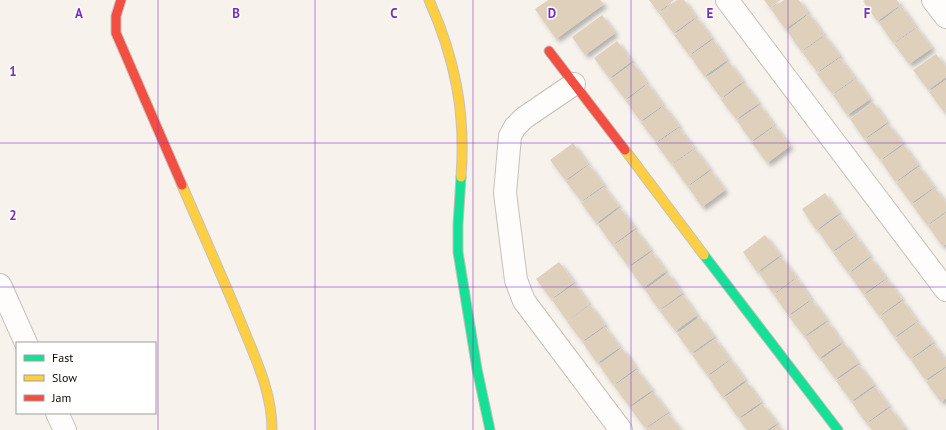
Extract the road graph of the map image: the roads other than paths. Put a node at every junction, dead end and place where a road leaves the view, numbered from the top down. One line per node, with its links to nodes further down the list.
1 (121, 0): 13 (street)
2 (429, 0): 14 (street)
3 (727, 0): 9 (street)
4 (933, 0): 5 (street)
5 (946, 17)
6 (549, 51): 7 (street)
7 (574, 84): 15 (street); 16 (street)
8 (0, 285): 10 (street)
9 (946, 290)
10 (26, 342)
11 (57, 414): 12 (street)
12 (65, 430)
13 (272, 430)
14 (490, 430)
15 (621, 430)
16 (838, 430)

